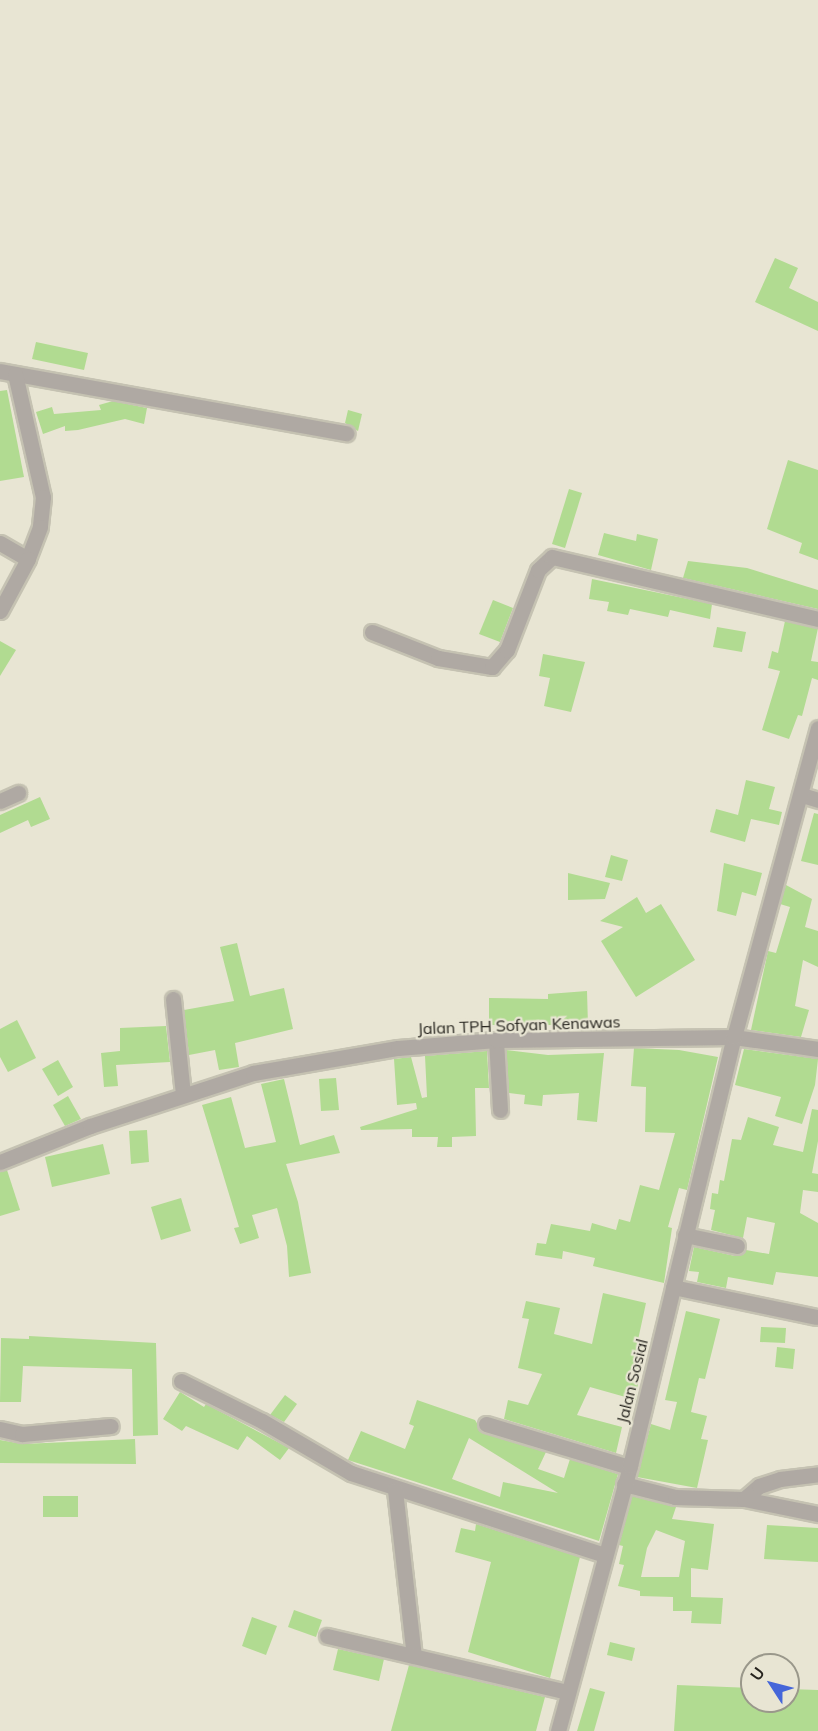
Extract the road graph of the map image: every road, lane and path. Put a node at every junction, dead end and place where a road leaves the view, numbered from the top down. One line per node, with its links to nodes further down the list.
1 (7, 372): 2 (street); 4 (street)
2 (346, 433)
3 (0, 543): 4 (street)
4 (28, 559): 5 (street)
5 (0, 611)
6 (818, 619): 7 (street)
7 (372, 632)
8 (818, 728): 10 (street, Jalan Sosial)
9 (18, 793): 12 (street)
10 (802, 795): 11 (street); 14 (street, Jalan Sosial)
11 (818, 800)
12 (0, 801)
13 (172, 999): 17 (street)
14 (734, 1037): 15 (street, Jalan TPH Sofyan Kenawas); 16 (street, Jalan TPH Sofyan Kenawas); 20 (street, Jalan Sosial)
15 (496, 1040): 17 (street, Jalan TPH Sofyan Kenawas); 18 (street)
16 (818, 1049)
17 (183, 1094): 19 (street, Jalan TPH Sofyan Kenawas)
18 (500, 1110)
19 (0, 1162)
20 (685, 1235): 21 (street); 22 (street, Jalan Sosial)
21 (737, 1246)
22 (673, 1287): 23 (street); 28 (street, Jalan Sosial)
23 (816, 1317)
24 (181, 1381): 31 (street)
25 (486, 1424): 28 (street)
26 (111, 1426): 27 (street)
27 (0, 1429)
28 (629, 1467): 30 (street, Jalan Sosial)
29 (818, 1474): 32 (street)
30 (624, 1484): 32 (street); 34 (street, Jalan Sosial)
31 (395, 1490): 34 (street); 36 (street)
32 (744, 1499): 33 (street)
33 (818, 1514)
34 (605, 1555): 37 (street, Jalan Sosial)
35 (327, 1636): 36 (street)
36 (414, 1656): 37 (street)
37 (568, 1692): 38 (street, Jalan Sosial)
38 (558, 1731)

